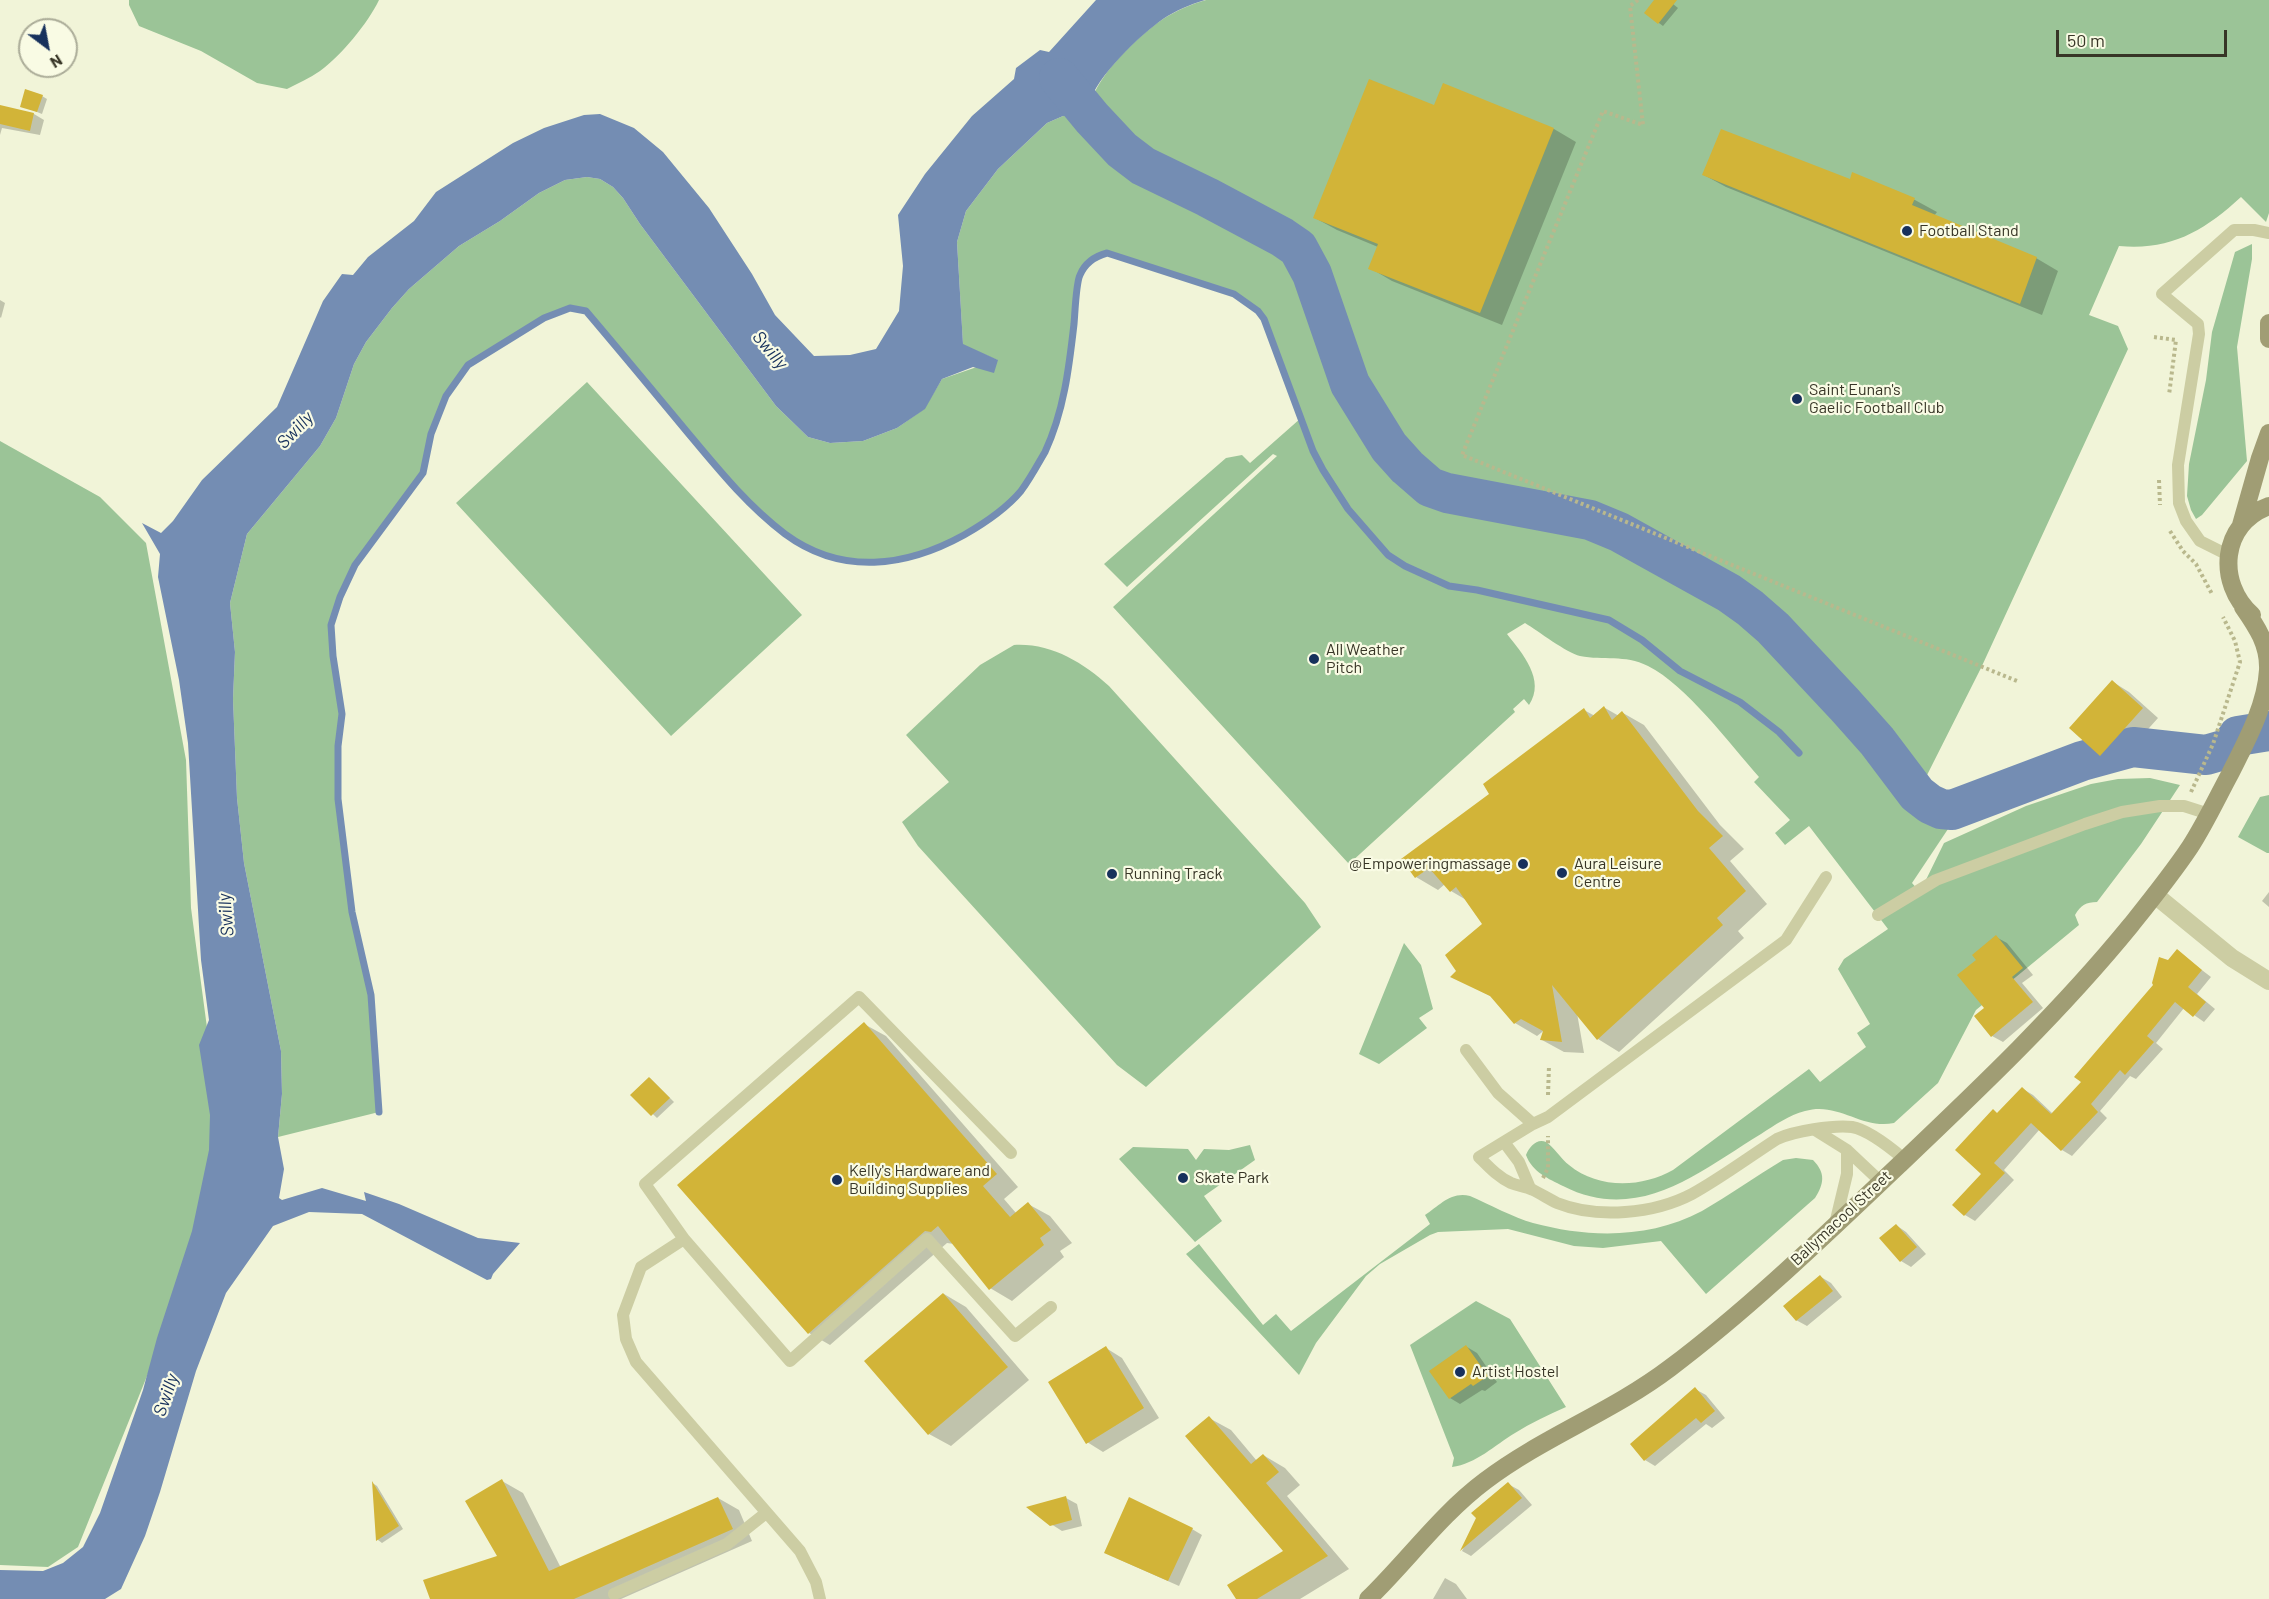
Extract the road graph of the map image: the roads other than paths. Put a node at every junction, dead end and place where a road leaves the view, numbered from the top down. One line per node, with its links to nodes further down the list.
1 (2269, 233): 7 (lane)
2 (2269, 323): 3 (main road)
3 (2269, 339)
4 (2269, 433): 6 (main road)
5 (2269, 506): 6 (main road)
6 (2241, 525): 7 (main road)
7 (2228, 555): 8 (main road)
8 (2243, 607): 9 (main road); 11 (main road)
9 (2269, 624)
10 (2269, 696): 11 (main road)
11 (2252, 728): 12 (main road, Ballymacool Street)
12 (2209, 814): 14 (main road, Ballymacool Street); 15 (lane)
13 (1826, 878): 18 (lane)
14 (2154, 895): 16 (street); 23 (main road, Ballymacool Street)
15 (1878, 915)
16 (2269, 981)
17 (1466, 1050): 18 (lane)
18 (1533, 1124): 20 (lane)
19 (1815, 1130): 21 (lane); 23 (lane); 25 (lane)
20 (1504, 1142): 25 (lane); 25 (lane)
21 (1847, 1150): 24 (lane); 26 (lane)
22 (1011, 1153): 27 (lane)
23 (1904, 1159): 24 (main road, Ballymacool Street)
24 (1881, 1182): 26 (main road, Ballymacool Street)
25 (1530, 1188)
26 (1834, 1225): 32 (main road, Ballymacool Street)
27 (684, 1239): 28 (lane); 29 (lane)
28 (1051, 1307)
29 (765, 1513): 30 (lane); 31 (lane)
30 (614, 1594)
31 (820, 1599)
32 (1368, 1599)

